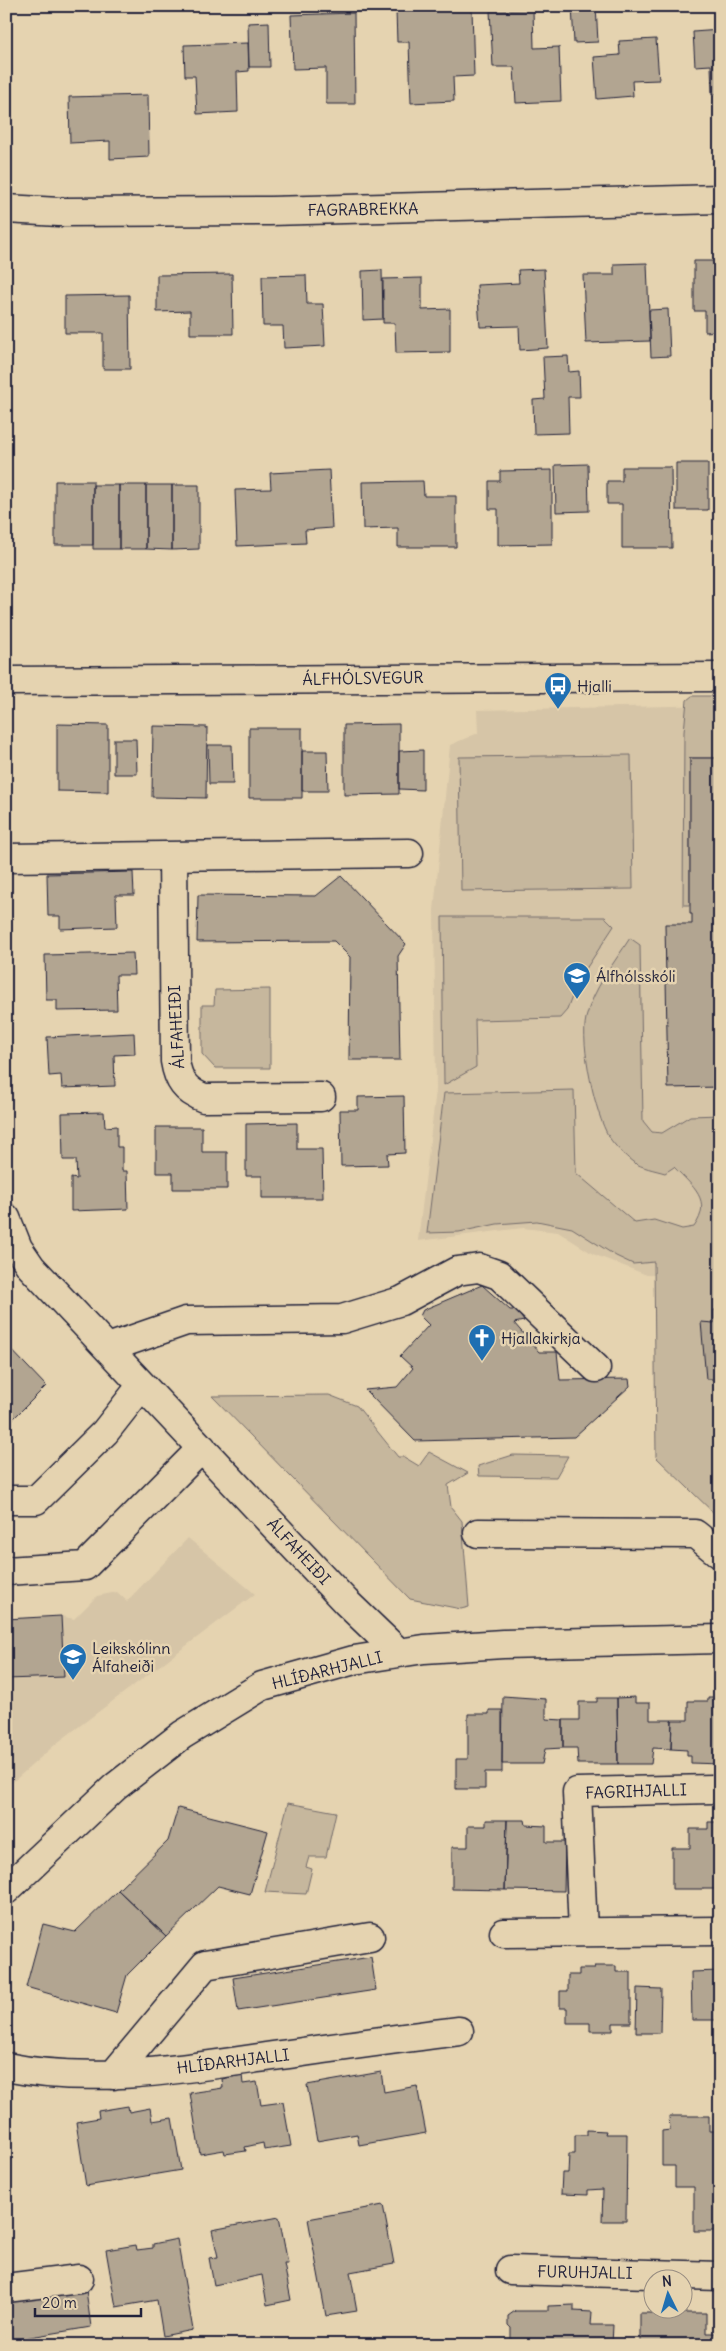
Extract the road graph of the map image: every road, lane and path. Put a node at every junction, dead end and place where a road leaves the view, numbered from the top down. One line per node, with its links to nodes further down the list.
1 (720, 199): 2 (street, FAGRABREKKA)
2 (6, 210)
3 (720, 676): 4 (street, ÁLFHÓLSVEGUR)
4 (6, 681)
5 (409, 854): 6 (street)
6 (173, 856): 7 (street); 8 (street, ÁLFAHEIÐI)
7 (6, 858)
8 (322, 1097)
9 (6, 1218): 10 (street, ÁLFAHEIÐI)
10 (108, 1348): 11 (street); 12 (street, ÁLFAHEIÐI)
11 (596, 1368)
12 (142, 1385): 13 (street, ÁLFAHEIÐI); 14 (street)
13 (202, 1448): 17 (street); 19 (street, ÁLFAHEIÐI)
14 (6, 1500)
15 (478, 1533): 16 (street)
16 (720, 1554)
17 (6, 1571)
18 (720, 1639): 19 (street, HLÍÐARHJALLI)
19 (398, 1652): 21 (street, HLÍÐARHJALLI)
20 (713, 1789): 23 (street, FAGRIHJALLI)
21 (6, 1890)
22 (720, 1931): 23 (street)
23 (583, 1932): 24 (street)
24 (504, 1933)
25 (370, 1937): 28 (street)
26 (459, 2031): 28 (street, HLÍÐARHJALLI)
27 (6, 2067): 28 (street, HLÍÐARHJALLI)
28 (114, 2075)
29 (510, 2270): 30 (street, FURUHJALLI)
30 (720, 2276)
31 (79, 2279): 32 (street)
32 (6, 2288)

